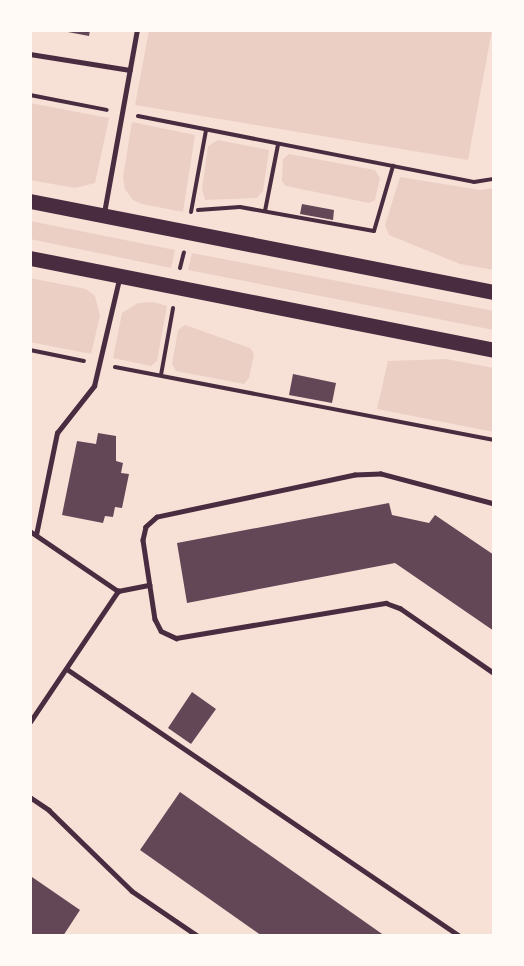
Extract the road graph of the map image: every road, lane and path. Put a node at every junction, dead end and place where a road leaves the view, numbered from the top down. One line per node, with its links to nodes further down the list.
1 (137, 30): 3 (lane)
2 (30, 54): 3 (lane)
3 (130, 70): 5 (lane)
4 (30, 95): 5 (path)
5 (123, 113): 6 (path); 12 (lane)
6 (278, 145): 7 (path); 11 (path)
7 (393, 166): 8 (path); 11 (path)
8 (494, 179)
9 (30, 201): 12 (main road)
10 (191, 210): 11 (path)
11 (265, 211)
12 (104, 215): 15 (main road)
13 (30, 258): 14 (main road)
14 (119, 276): 17 (main road); 18 (lane)
15 (494, 292)
16 (30, 350): 18 (path)
17 (494, 350)
18 (100, 364): 19 (path); 22 (lane)
19 (494, 440)
20 (494, 504): 23 (lane)
21 (30, 531): 22 (lane)
22 (36, 535): 24 (lane)
23 (149, 585): 24 (lane); 26 (lane)
24 (118, 591): 25 (lane)
25 (67, 669): 27 (lane); 30 (lane)
26 (494, 674)
27 (30, 722)
28 (30, 796): 29 (lane)
29 (198, 936)
30 (460, 936)

